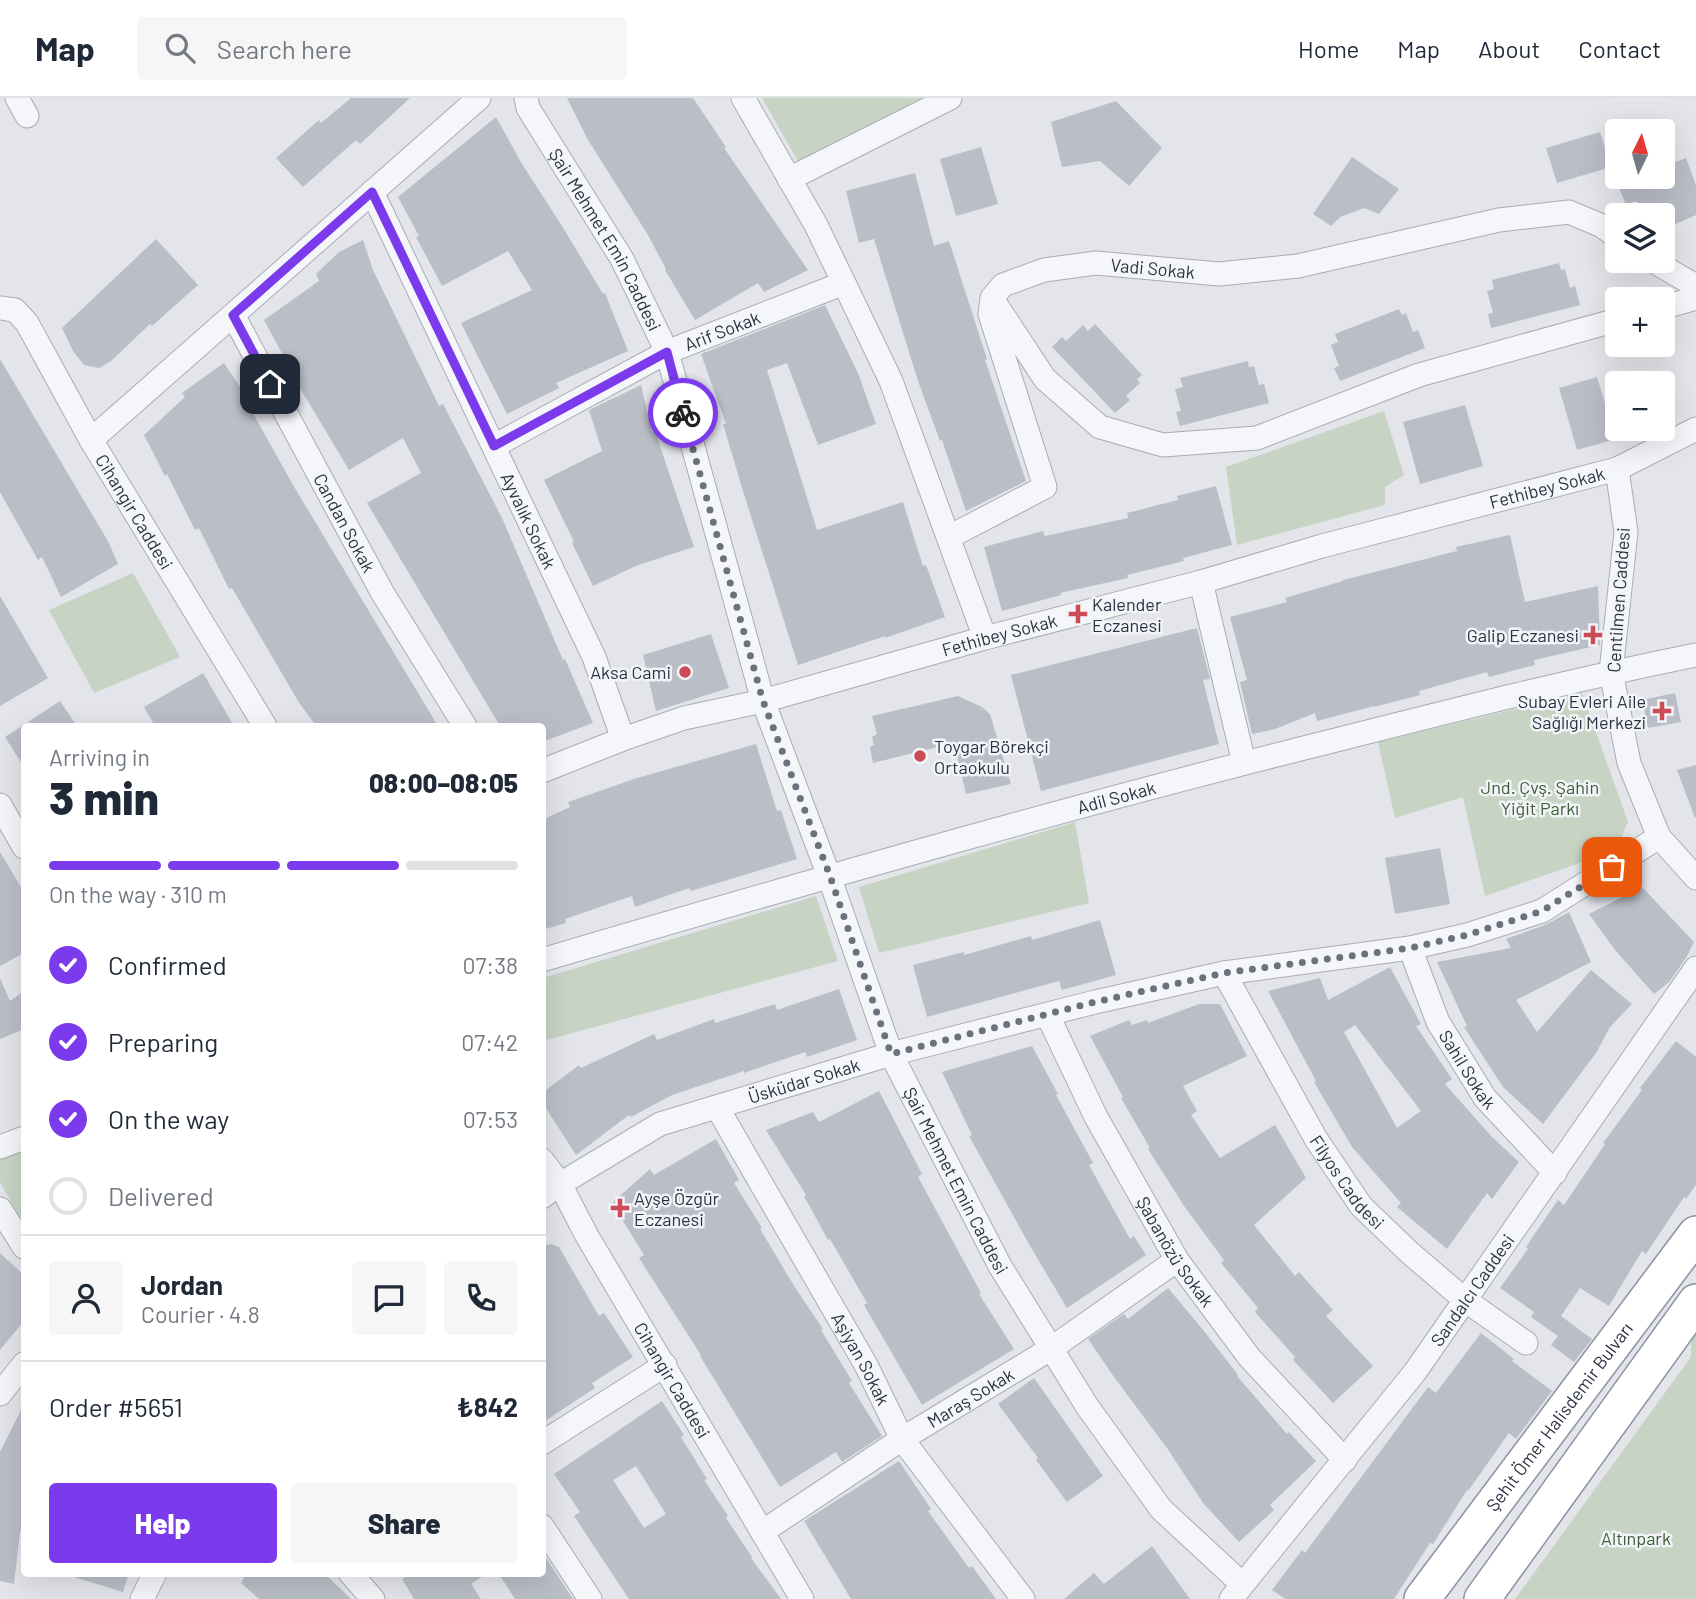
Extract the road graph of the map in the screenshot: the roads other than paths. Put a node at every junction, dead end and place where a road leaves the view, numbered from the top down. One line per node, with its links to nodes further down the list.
1 (479, 98): 6 (street)
2 (526, 98): 17 (street, Şair Mehmet Emin Caddesi)
3 (743, 98): 5 (street)
4 (950, 98): 5 (street)
5 (789, 179): 9 (street)
6 (372, 192): 15 (street); 20 (street, Ayvalık Sokak)
7 (1605, 228): 11 (street, Vadi Sokak)
8 (1674, 273): 10 (street)
9 (844, 283): 17 (street, Arif Sokak); 22 (street)
10 (1696, 286)
11 (992, 298): 16 (street); 22 (street)
12 (1696, 298): 13 (street)
13 (1675, 304)
14 (0, 308): 19 (street, Cihangir Caddesi)
15 (233, 315): 19 (street); 29 (street, Candan Sokak)
16 (1605, 323)
17 (667, 352): 20 (street, Arif Sokak); 27 (street, Şair Mehmet Emin Caddesi)
18 (1696, 429): 21 (street, Fethibey Sokak)
19 (91, 440): 28 (street, Cihangir Caddesi)
20 (494, 446): 30 (street, Ayvalık Sokak)
21 (1617, 469): 23 (street, Fethibey Sokak); 26 (street, Centilmen Caddesi)
22 (949, 537): 24 (street)
23 (1201, 582): 24 (street, Fethibey Sokak); 31 (street)
24 (985, 638): 27 (street, Fethibey Sokak)
25 (1696, 655): 26 (street, Adil Sokak)
26 (1611, 672): 31 (street, Adil Sokak); 34 (street, Centilmen Caddesi)
27 (763, 701): 30 (street, Fethibey Sokak); 36 (street, Şair Mehmet Emin Caddesi)
28 (263, 723)
29 (463, 723)
30 (623, 739): 32 (street, Fethibey Sokak)
31 (1244, 763): 36 (street, Adil Sokak)
32 (546, 769)
33 (0, 805): 35 (street)
34 (1659, 837): 37 (street, Centilmen Caddesi); 38 (street, Üsküdar Sokak)
35 (21, 842)
36 (830, 876): 39 (street, Adil Sokak); 43 (street, Şair Mehmet Emin Caddesi)
37 (1696, 878)
38 (1410, 948): 41 (street, Üsküdar Sokak); 47 (street, Sahil Sokak)
39 (546, 959)
40 (1696, 968): 47 (street, Sandalcı Caddesi)
41 (1224, 973): 42 (street, Üsküdar Sokak); 53 (street, Filyos Caddesi)
42 (1048, 1016): 43 (street, Üsküdar Sokak); 52 (street, Şabanözü Sokak)
43 (891, 1054): 44 (street, Üsküdar Sokak); 56 (street, Şair Mehmet Emin Caddesi)
44 (717, 1107): 48 (street, Üsküdar Sokak); 60 (street, Aşiyan Sokak)
45 (21, 1139): 46 (street)
46 (0, 1147)
47 (1555, 1173): 53 (street, Sandalcı Caddesi)
48 (548, 1188): 57 (street, Cihangir Caddesi)
49 (0, 1209): 51 (street)
50 (1696, 1234): 71 (highway, Şehit Ömer Halisdemir Bulvarı)
51 (21, 1242)
52 (1178, 1260): 56 (street, Maraş Sokak); 62 (street, Şabanözü Sokak)
53 (1465, 1300): 55 (street, Filyos Caddesi); 62 (street, Sandalcı Caddesi)
54 (1696, 1302): 72 (highway)
55 (1526, 1343)
56 (1052, 1348): 60 (street, Maraş Sokak); 66 (street, Şair Mehmet Emin Caddesi)
57 (665, 1365): 61 (street); 64 (street, Cihangir Caddesi)
58 (21, 1368): 59 (street)
59 (0, 1394)
60 (902, 1439): 64 (street, Maraş Sokak); 70 (street, Aşiyan Sokak)
61 (546, 1440)
62 (1345, 1460): 66 (street, Sandalcı Caddesi)
63 (546, 1532): 68 (street)
64 (762, 1532): 69 (street, Cihangir Caddesi)
65 (153, 1577): 67 (street)
66 (1237, 1592)
67 (142, 1599)
68 (590, 1599)
69 (802, 1599)
70 (1023, 1599)
71 (1422, 1599)
72 (1482, 1599)

